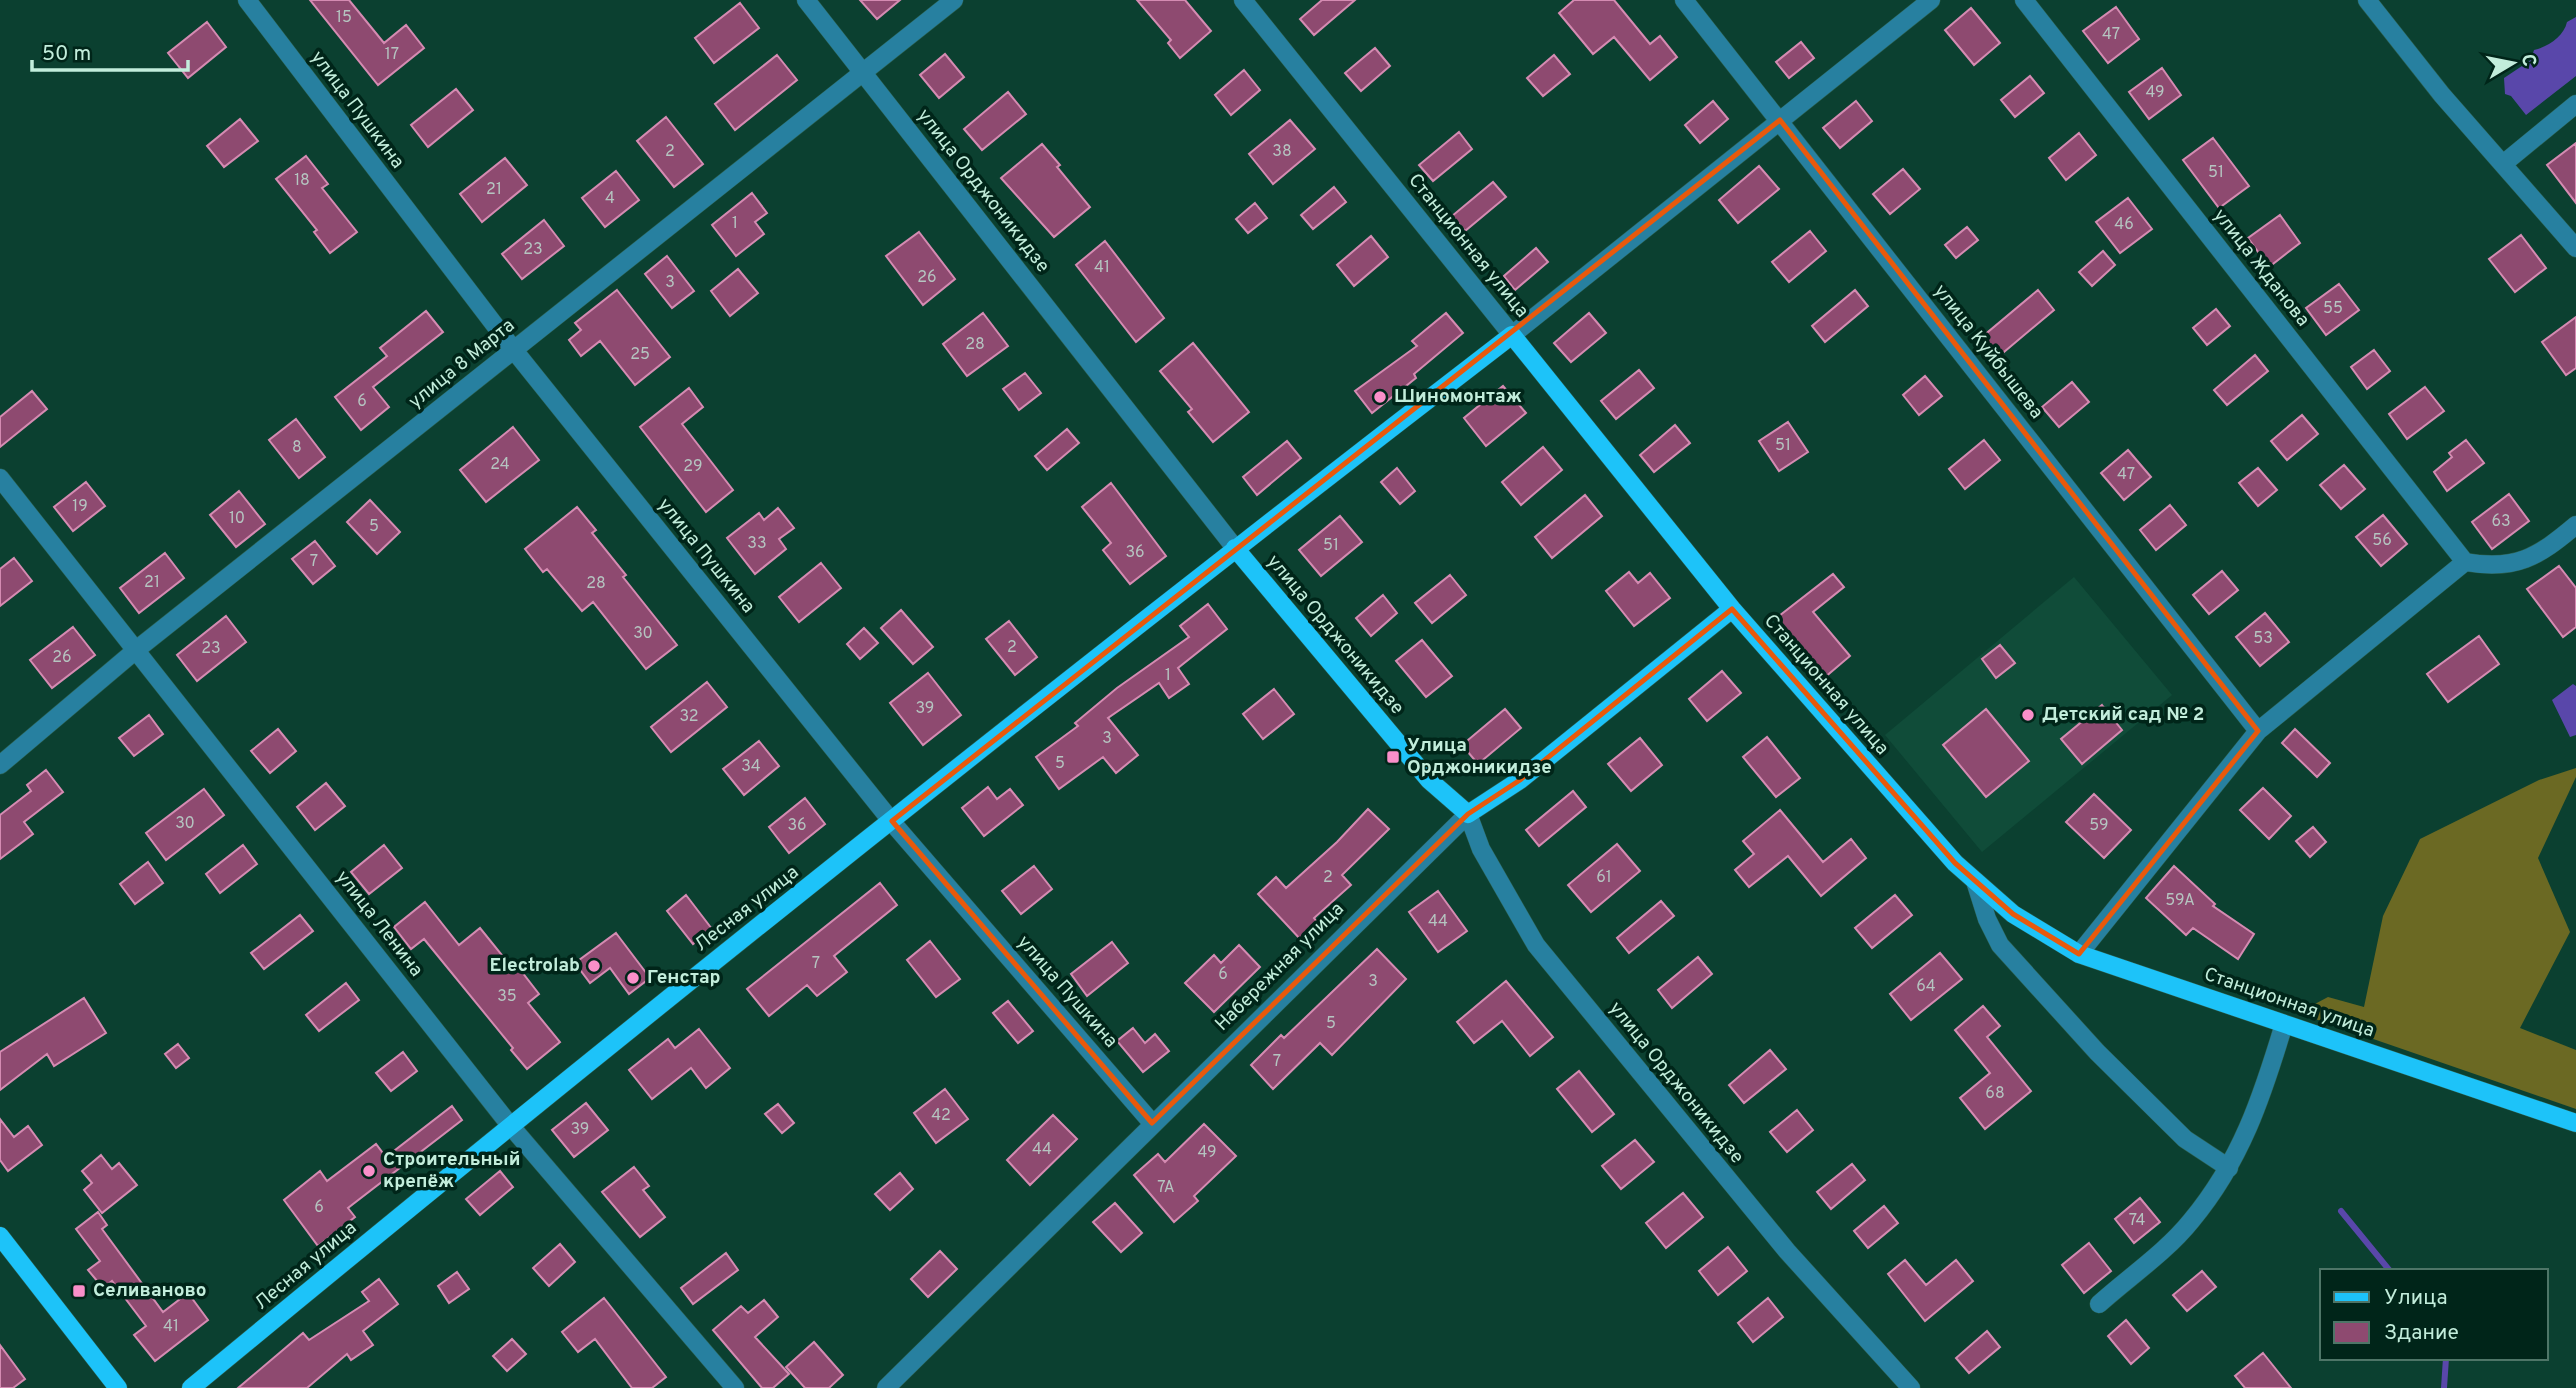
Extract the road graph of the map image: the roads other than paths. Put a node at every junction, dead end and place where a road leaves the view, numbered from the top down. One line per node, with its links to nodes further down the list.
1 (247, 0): 15 (street, улица Пушкина)
2 (806, 0): 9 (street, улица Орджоникидзе)
3 (954, 0): 9 (street, улица 8 Марта)
4 (1244, 0): 14 (street, Станционная улица)
5 (1684, 0): 11 (street, улица Куйбышева)
6 (1931, 0): 11 (street)
7 (2024, 0): 19 (street, улица Жданова)
8 (2367, 0): 12 (street)
9 (862, 71): 15 (street, улица 8 Марта); 18 (street, улица Орджоникидзе)
10 (2576, 104): 12 (street)
11 (1780, 120): 14 (street); 22 (street, улица Куйбышева)
12 (2503, 164): 13 (street)
13 (2576, 248)
14 (1512, 335): 18 (main road, Лесная улица); 20 (main road, Станционная улица)
15 (513, 349): 21 (street, улица 8 Марта); 25 (street, улица Пушкина)
16 (0, 478): 21 (street, улица Ленина)
17 (2576, 525): 19 (street)
18 (1235, 548): 24 (main road, улица Орджоникидзе); 25 (main road, Лесная улица)
19 (2465, 562): 22 (street)
20 (1732, 609): 24 (main road, Набережная улица); 26 (main road, Станционная улица)
21 (136, 650): 23 (street, улица 8 Марта); 30 (street, улица Ленина)
22 (2258, 731): 27 (street)
23 (0, 765)
24 (1468, 814): 29 (street, Набережная улица); 39 (street, улица Орджоникидзе)
25 (892, 821): 29 (street, улица Пушкина); 30 (main road, Лесная улица)
26 (1975, 881): 27 (main road, Станционная улица); 32 (street)
27 (2079, 954): 28 (main road, Станционная улица)
28 (2284, 1024): 31 (main road, Станционная улица); 32 (street)
29 (1152, 1123): 38 (street, Набережная улица)
30 (509, 1124): 36 (main road, Лесная улица); 37 (street, улица Ленина)
31 (2576, 1124)
32 (2229, 1168): 34 (street)
33 (0, 1237): 35 (main road)
34 (2099, 1304)
35 (118, 1388)
36 (191, 1388)
37 (735, 1388)
38 (886, 1388)
39 (1911, 1388)

